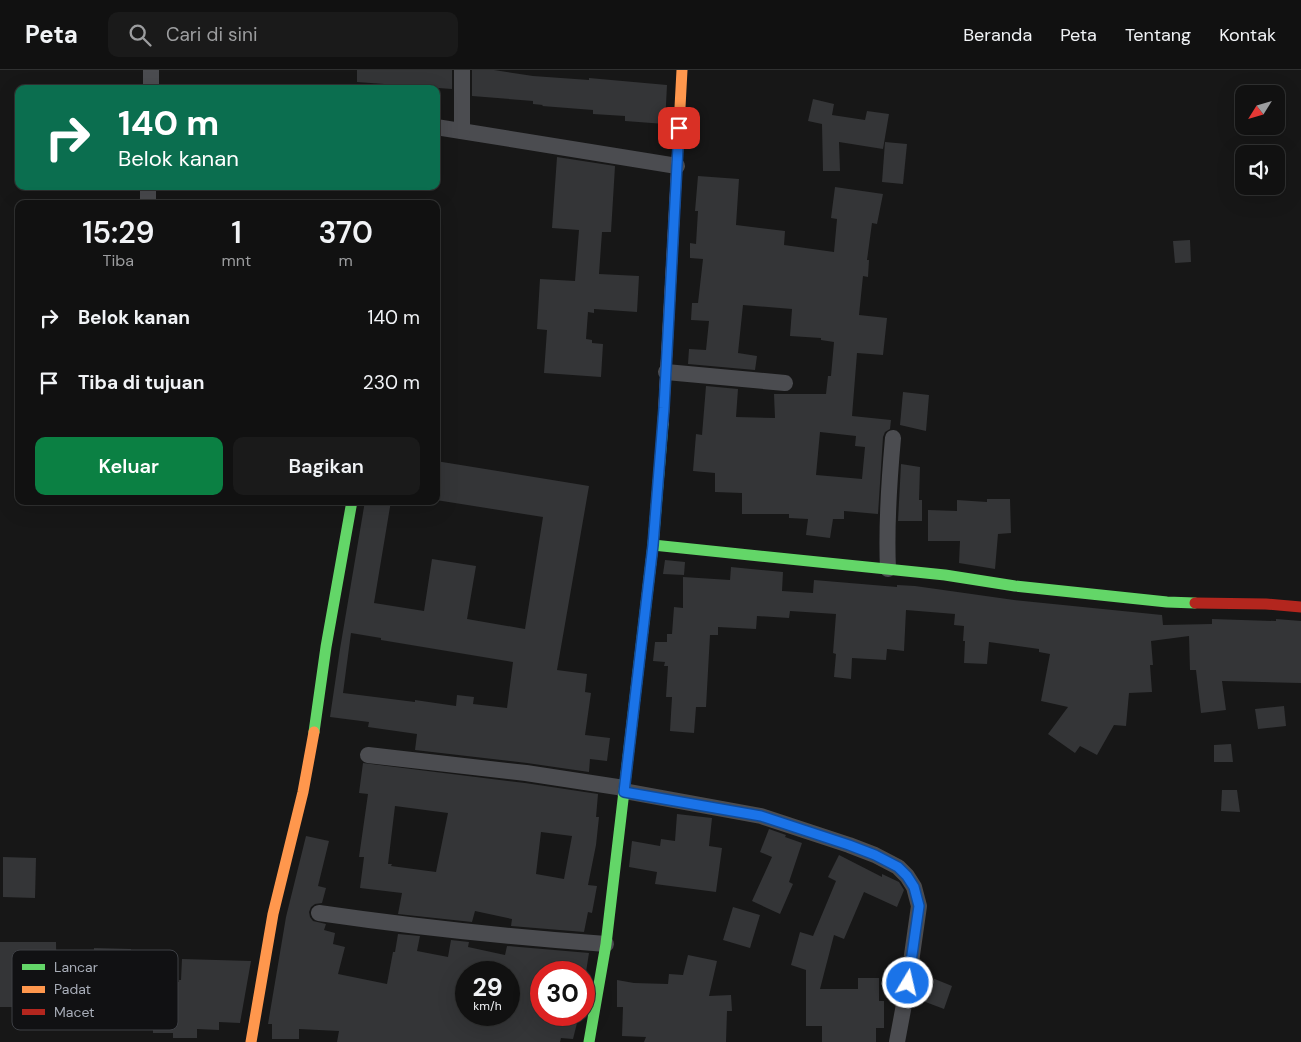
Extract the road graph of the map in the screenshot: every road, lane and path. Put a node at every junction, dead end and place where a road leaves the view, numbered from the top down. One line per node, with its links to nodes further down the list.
1 (151, 70): 4 (street)
2 (462, 70): 6 (street)
3 (682, 70): 7 (street)
4 (151, 85)
5 (440, 128): 6 (street)
6 (462, 131): 7 (street)
7 (677, 166): 8 (street)
8 (666, 372): 9 (street); 12 (street)
9 (785, 383)
10 (893, 438): 13 (street)
11 (351, 505): 19 (street)
12 (653, 545): 13 (street); 16 (street)
13 (888, 569): 14 (street)
14 (1301, 606)
15 (368, 755): 16 (street)
16 (624, 790): 18 (street); 21 (street)
17 (319, 913): 18 (street)
18 (606, 944): 20 (street)
19 (251, 1042)
20 (589, 1042)
21 (897, 1042)

